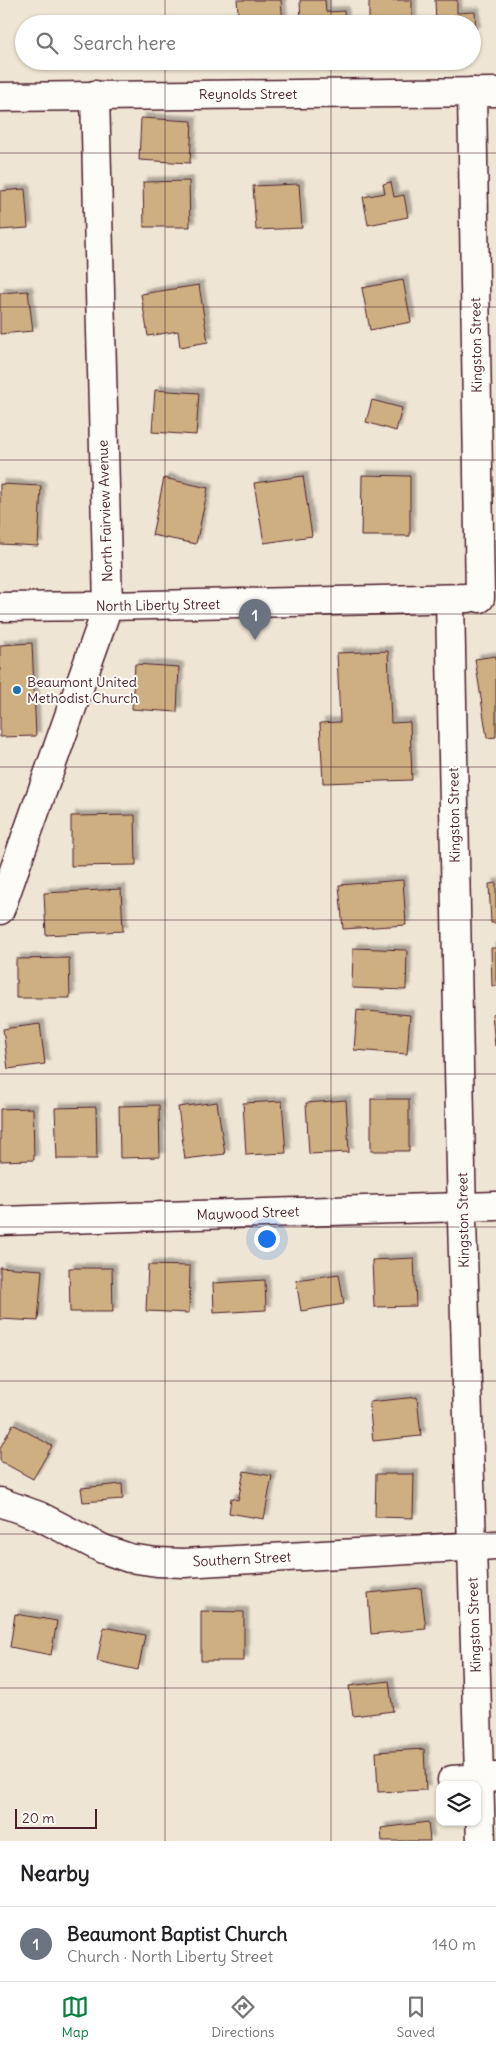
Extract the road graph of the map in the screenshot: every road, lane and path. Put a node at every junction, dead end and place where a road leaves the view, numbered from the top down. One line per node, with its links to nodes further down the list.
1 (484, 92): 2 (street, Reynolds Street); 4 (street, Kingston Street)
2 (95, 95): 3 (street, Reynolds Street); 6 (street, North Fairview Avenue)
3 (0, 97)
4 (488, 598): 5 (street, North Liberty Street)
5 (450, 599): 6 (street, North Liberty Street); 10 (street, Kingston Street)
6 (108, 606): 7 (street, North Liberty Street); 8 (street, North Fairview Avenue)
7 (0, 607)
8 (0, 910)
9 (496, 1206): 10 (street, Maywood Street)
10 (462, 1207): 11 (street, Maywood Street); 13 (street, Kingston Street)
11 (0, 1221)
12 (0, 1502): 13 (street, Southern Street)
13 (484, 1545): 14 (street, Kingston Street)
14 (488, 1777): 15 (street); 16 (street, Kingston Street)
15 (452, 1780)
16 (481, 1841)

